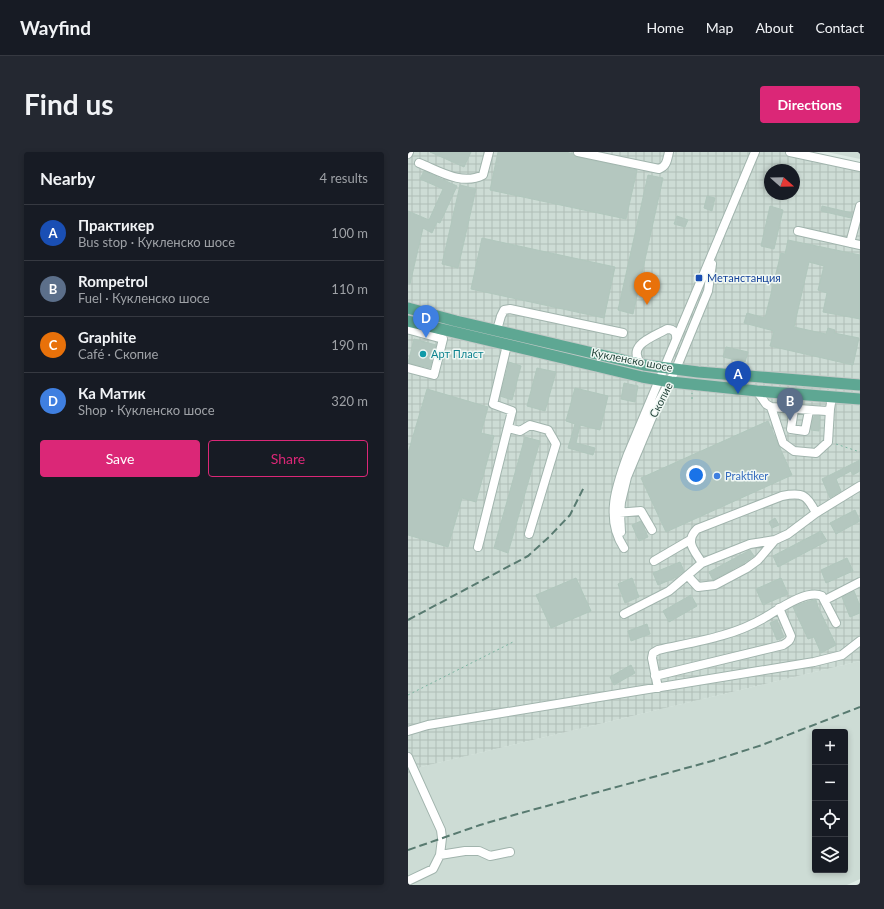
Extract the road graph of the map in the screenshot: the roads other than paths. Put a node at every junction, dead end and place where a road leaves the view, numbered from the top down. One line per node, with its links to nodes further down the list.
1 (489, 152): 6 (street)
2 (578, 152): 3 (street)
3 (669, 152)
4 (755, 152): 12 (street, Скопие)
5 (790, 152): 7 (street)
6 (419, 163)
7 (860, 167)
8 (860, 206): 10 (street)
9 (798, 231): 10 (street)
10 (850, 243): 11 (street)
11 (860, 246)
12 (713, 254): 18 (street, Скопие); 22 (street, Скопие)
13 (408, 308): 15 (main road, Кукленско шосе)
14 (409, 328): 17 (main road, Кукленско шосе); 20 (street)
15 (497, 330): 16 (street); 19 (main road, Кукленско шосе)
16 (623, 333)
17 (507, 345): 23 (main road, Кукленско шосе); 32 (street)
18 (674, 346): 19 (street); 21 (street, Скопие)
19 (641, 364): 21 (main road, Кукленско шосе)
20 (408, 368)
21 (665, 368): 22 (main road, Кукленско шосе); 23 (street, Скопие)
22 (676, 370): 23 (street, Скопие); 24 (main road, Кукленско шосе)
23 (665, 381): 25 (main road, Кукленско шосе); 35 (street)
24 (860, 385)
25 (757, 390): 26 (main road, Кукленско шосе); 28 (street)
26 (832, 397): 27 (main road, Кукленско шосе); 29 (street)
27 (860, 399)
28 (771, 407): 29 (street); 30 (street)
29 (830, 409): 31 (street)
30 (793, 416): 31 (street); 31 (street)
31 (808, 418)
32 (508, 428): 37 (street); 40 (street)
33 (860, 486): 34 (street)
34 (816, 513): 38 (street); 39 (street)
35 (617, 514): 36 (street); 41 (street)
36 (652, 530)
37 (529, 534)
38 (690, 540): 42 (street); 43 (street)
39 (775, 540): 43 (street); 44 (street)
40 (478, 547)
41 (624, 548)
42 (654, 561)
43 (702, 563): 44 (street)
44 (688, 576): 48 (street)
45 (860, 582): 46 (street)
46 (825, 600): 47 (street); 49 (street)
47 (779, 608): 51 (street); 51 (street)
48 (624, 614)
49 (836, 623)
50 (860, 641): 52 (street)
51 (655, 676): 52 (street)
52 (658, 688): 53 (street)
53 (408, 731)
54 (408, 757): 56 (street)
55 (510, 852): 56 (street)
56 (440, 856): 57 (street)
57 (408, 881)

